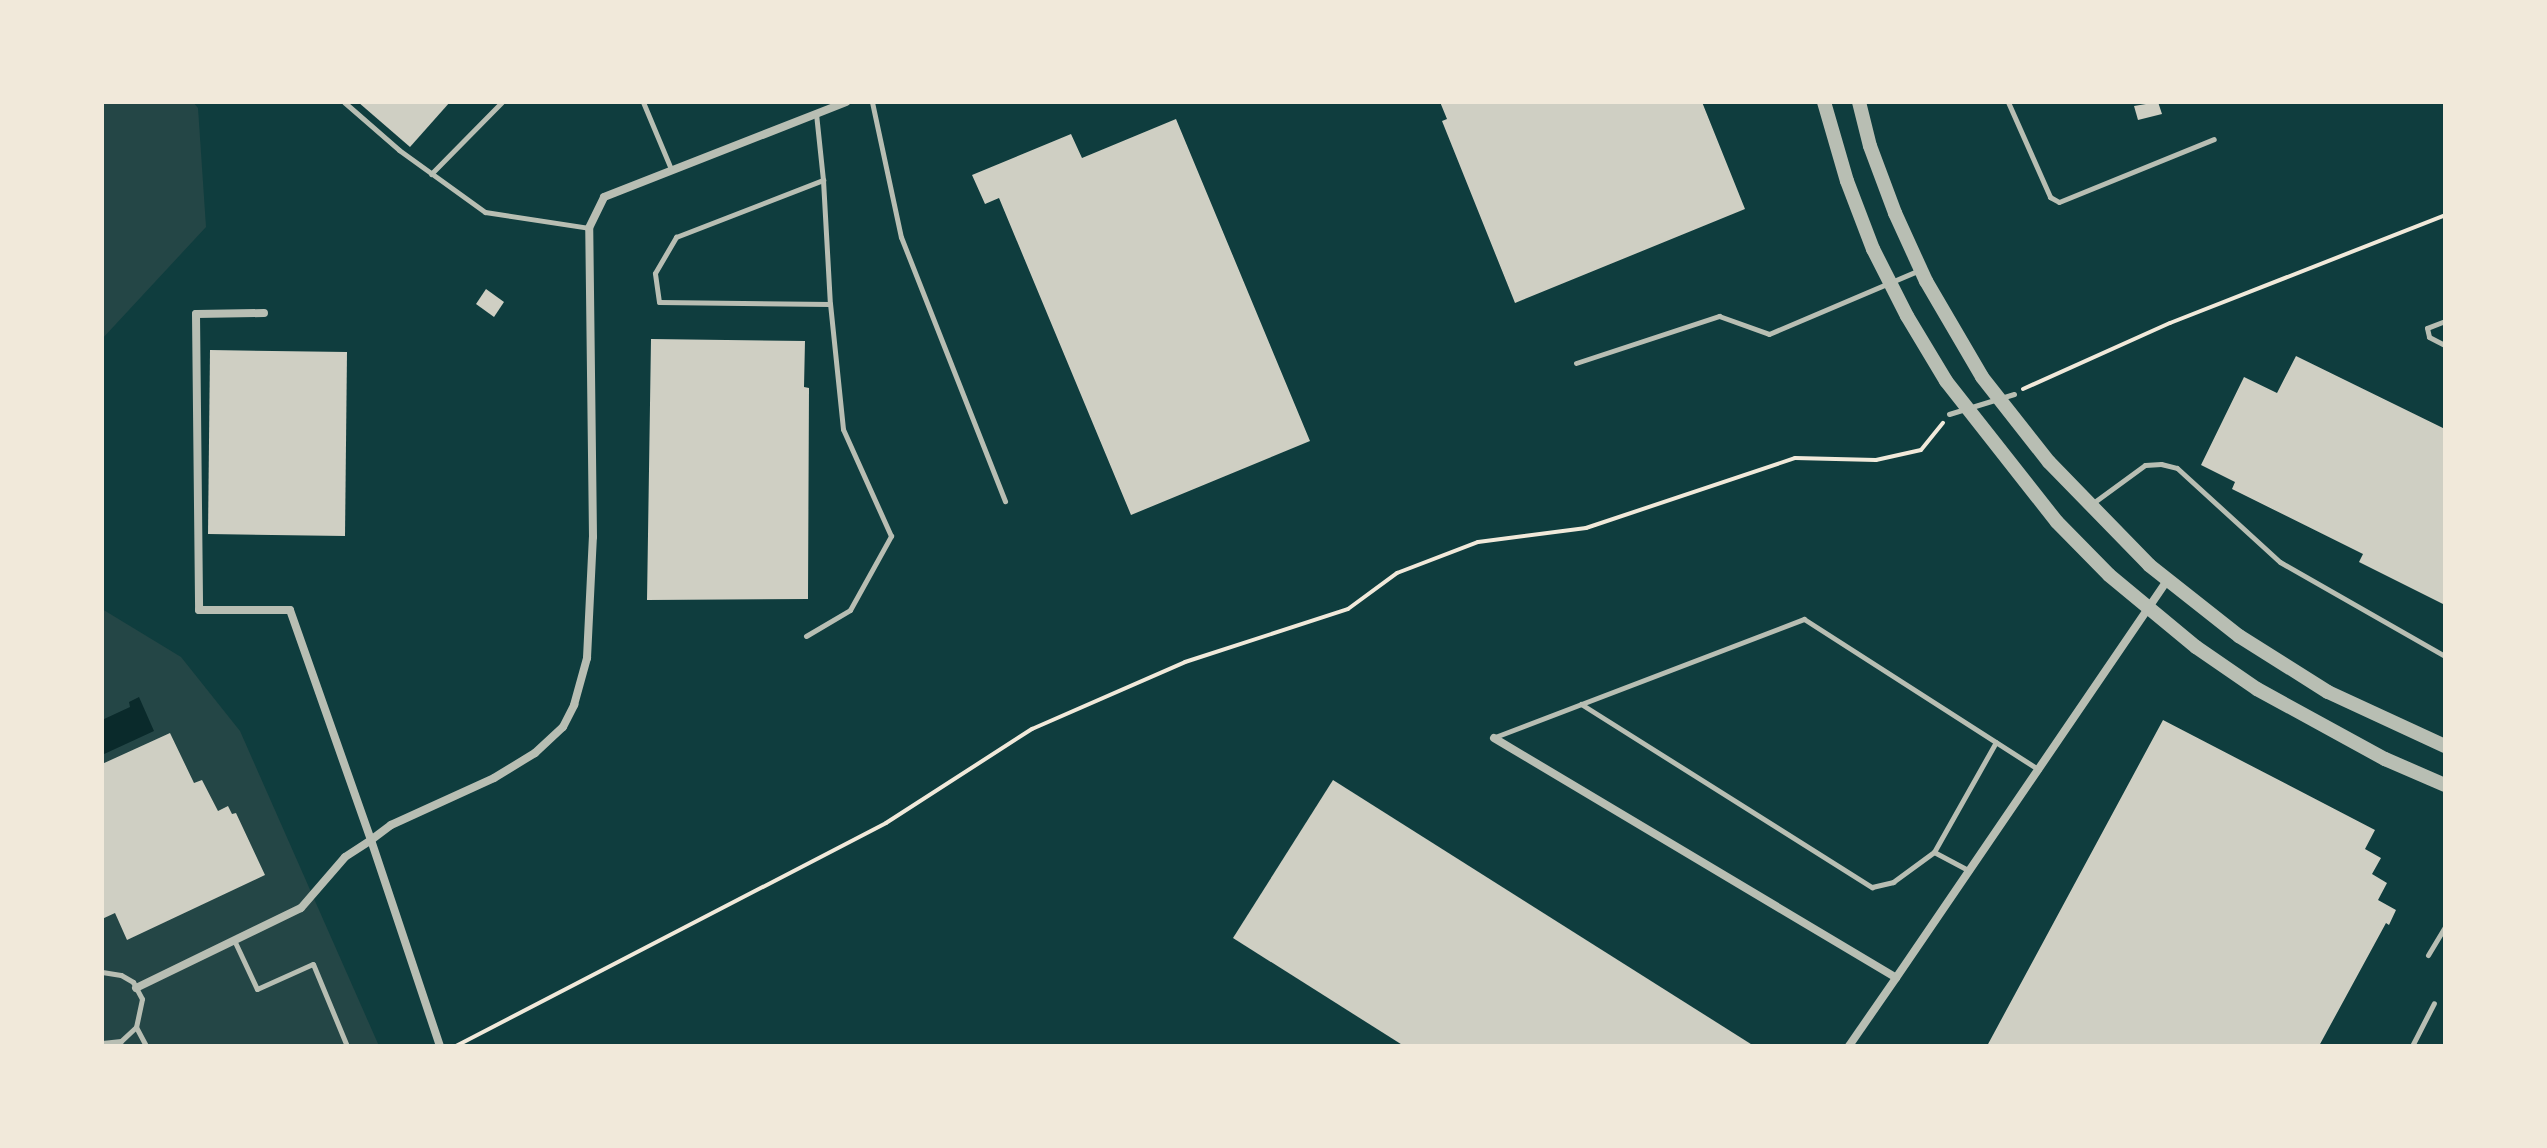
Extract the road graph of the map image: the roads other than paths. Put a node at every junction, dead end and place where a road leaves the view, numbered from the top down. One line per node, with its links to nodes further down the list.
1 (344, 102): 12 (lane)
2 (502, 102): 12 (lane)
3 (643, 102): 11 (lane)
4 (846, 102): 9 (street)
5 (872, 102): 26 (lane)
6 (1824, 102): 16 (street)
7 (1859, 102): 15 (street)
8 (2008, 102): 10 (lane)
9 (816, 112): 11 (street); 13 (lane)
10 (2214, 139)
11 (671, 169): 14 (street)
12 (431, 174): 14 (lane)
13 (823, 180): 17 (lane); 17 (lane)
14 (589, 228): 38 (street)
15 (1921, 270): 16 (lane); 23 (street)
16 (1891, 283): 21 (lane); 24 (street)
17 (830, 304): 30 (lane)
18 (264, 313): 38 (street)
19 (2445, 321): 20 (lane)
20 (2445, 345)
21 (1576, 363)
22 (2014, 394): 23 (lane)
23 (1999, 398): 24 (lane); 27 (street)
24 (1966, 408): 25 (lane); 29 (street)
25 (1949, 414)
26 (1005, 501)
27 (2090, 505): 28 (street); 31 (lane)
28 (2168, 580): 29 (street); 35 (street)
29 (2149, 607): 36 (street); 37 (street)
30 (806, 636)
31 (2445, 656)
32 (1581, 704): 33 (lane); 34 (lane); 39 (lane)
33 (1494, 738): 45 (street)
34 (1996, 742): 36 (lane); 39 (lane)
35 (2445, 746)
36 (2040, 770): 40 (street)
37 (2445, 785)
38 (371, 840): 42 (street); 52 (street)
39 (1934, 852): 40 (lane)
40 (1970, 871): 45 (street)
41 (2445, 927): 43 (lane)
42 (234, 940): 46 (street); 51 (lane)
43 (2428, 955)
44 (102, 972): 46 (lane)
45 (1896, 978): 53 (street)
46 (136, 988): 48 (lane)
47 (2434, 1003): 54 (lane)
48 (136, 1027): 49 (lane); 50 (lane)
49 (102, 1043)
50 (146, 1046)
51 (347, 1046)
52 (440, 1046)
53 (1849, 1046)
54 (2412, 1046)

